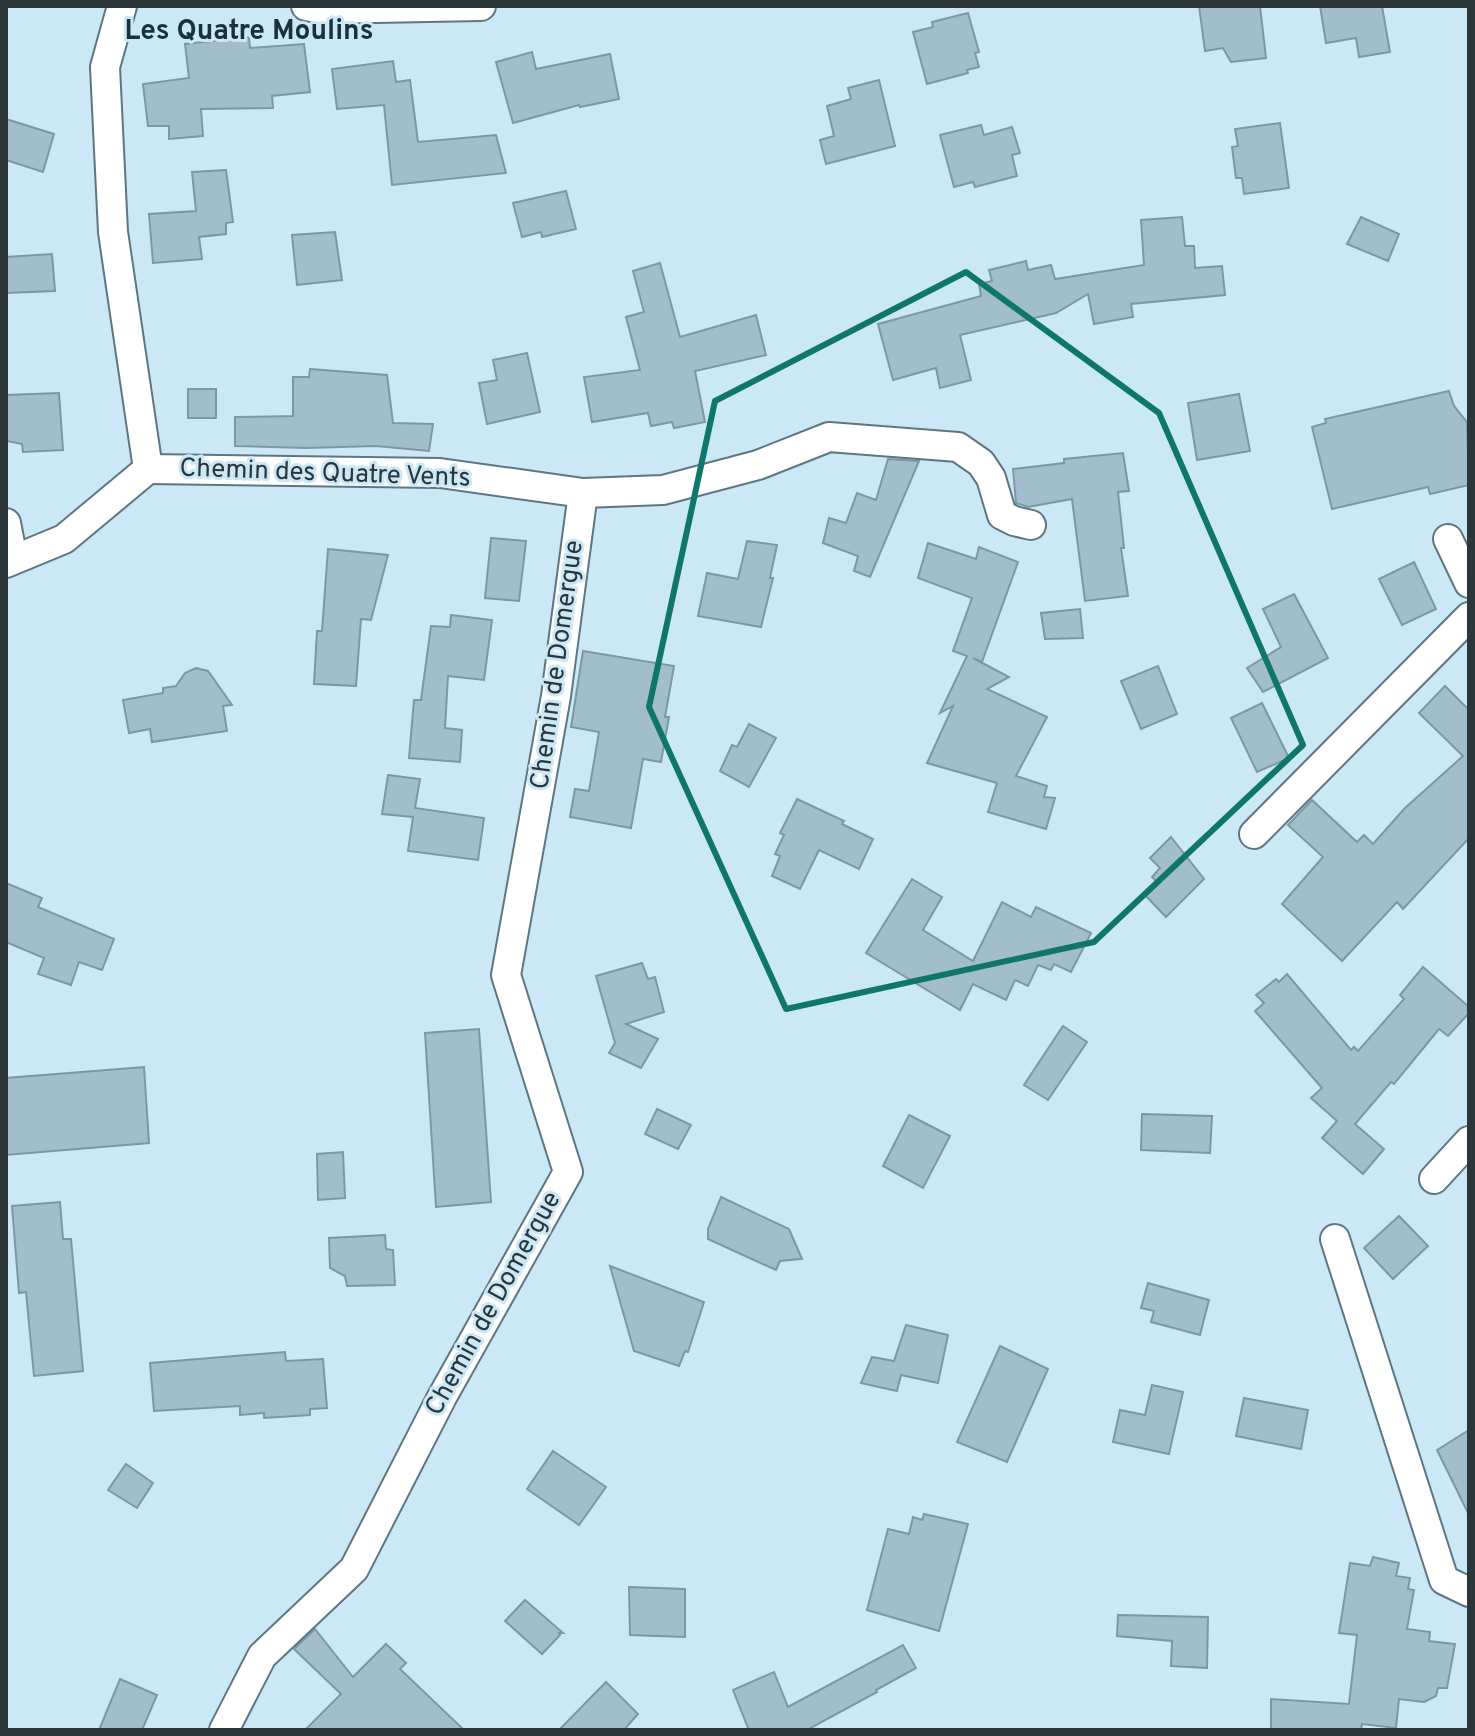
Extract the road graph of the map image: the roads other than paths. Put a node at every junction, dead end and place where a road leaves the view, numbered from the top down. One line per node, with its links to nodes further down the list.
1 (122, 6): 4 (street)
2 (306, 6): 3 (street)
3 (481, 6)
4 (148, 469): 5 (street, Chemin des Quatre Vents); 9 (street)
5 (583, 493): 7 (street, Chemin des Quatre Vents); 17 (street, Chemin de Domergue)
6 (6, 523): 9 (street)
7 (1031, 525)
8 (1448, 539): 10 (street)
9 (9, 561)
10 (1469, 583)
11 (1469, 617): 12 (street)
12 (1254, 834)
13 (1469, 1141): 14 (street)
14 (1434, 1179)
15 (1335, 1239): 16 (street)
16 (1469, 1592)
17 (224, 1730)

